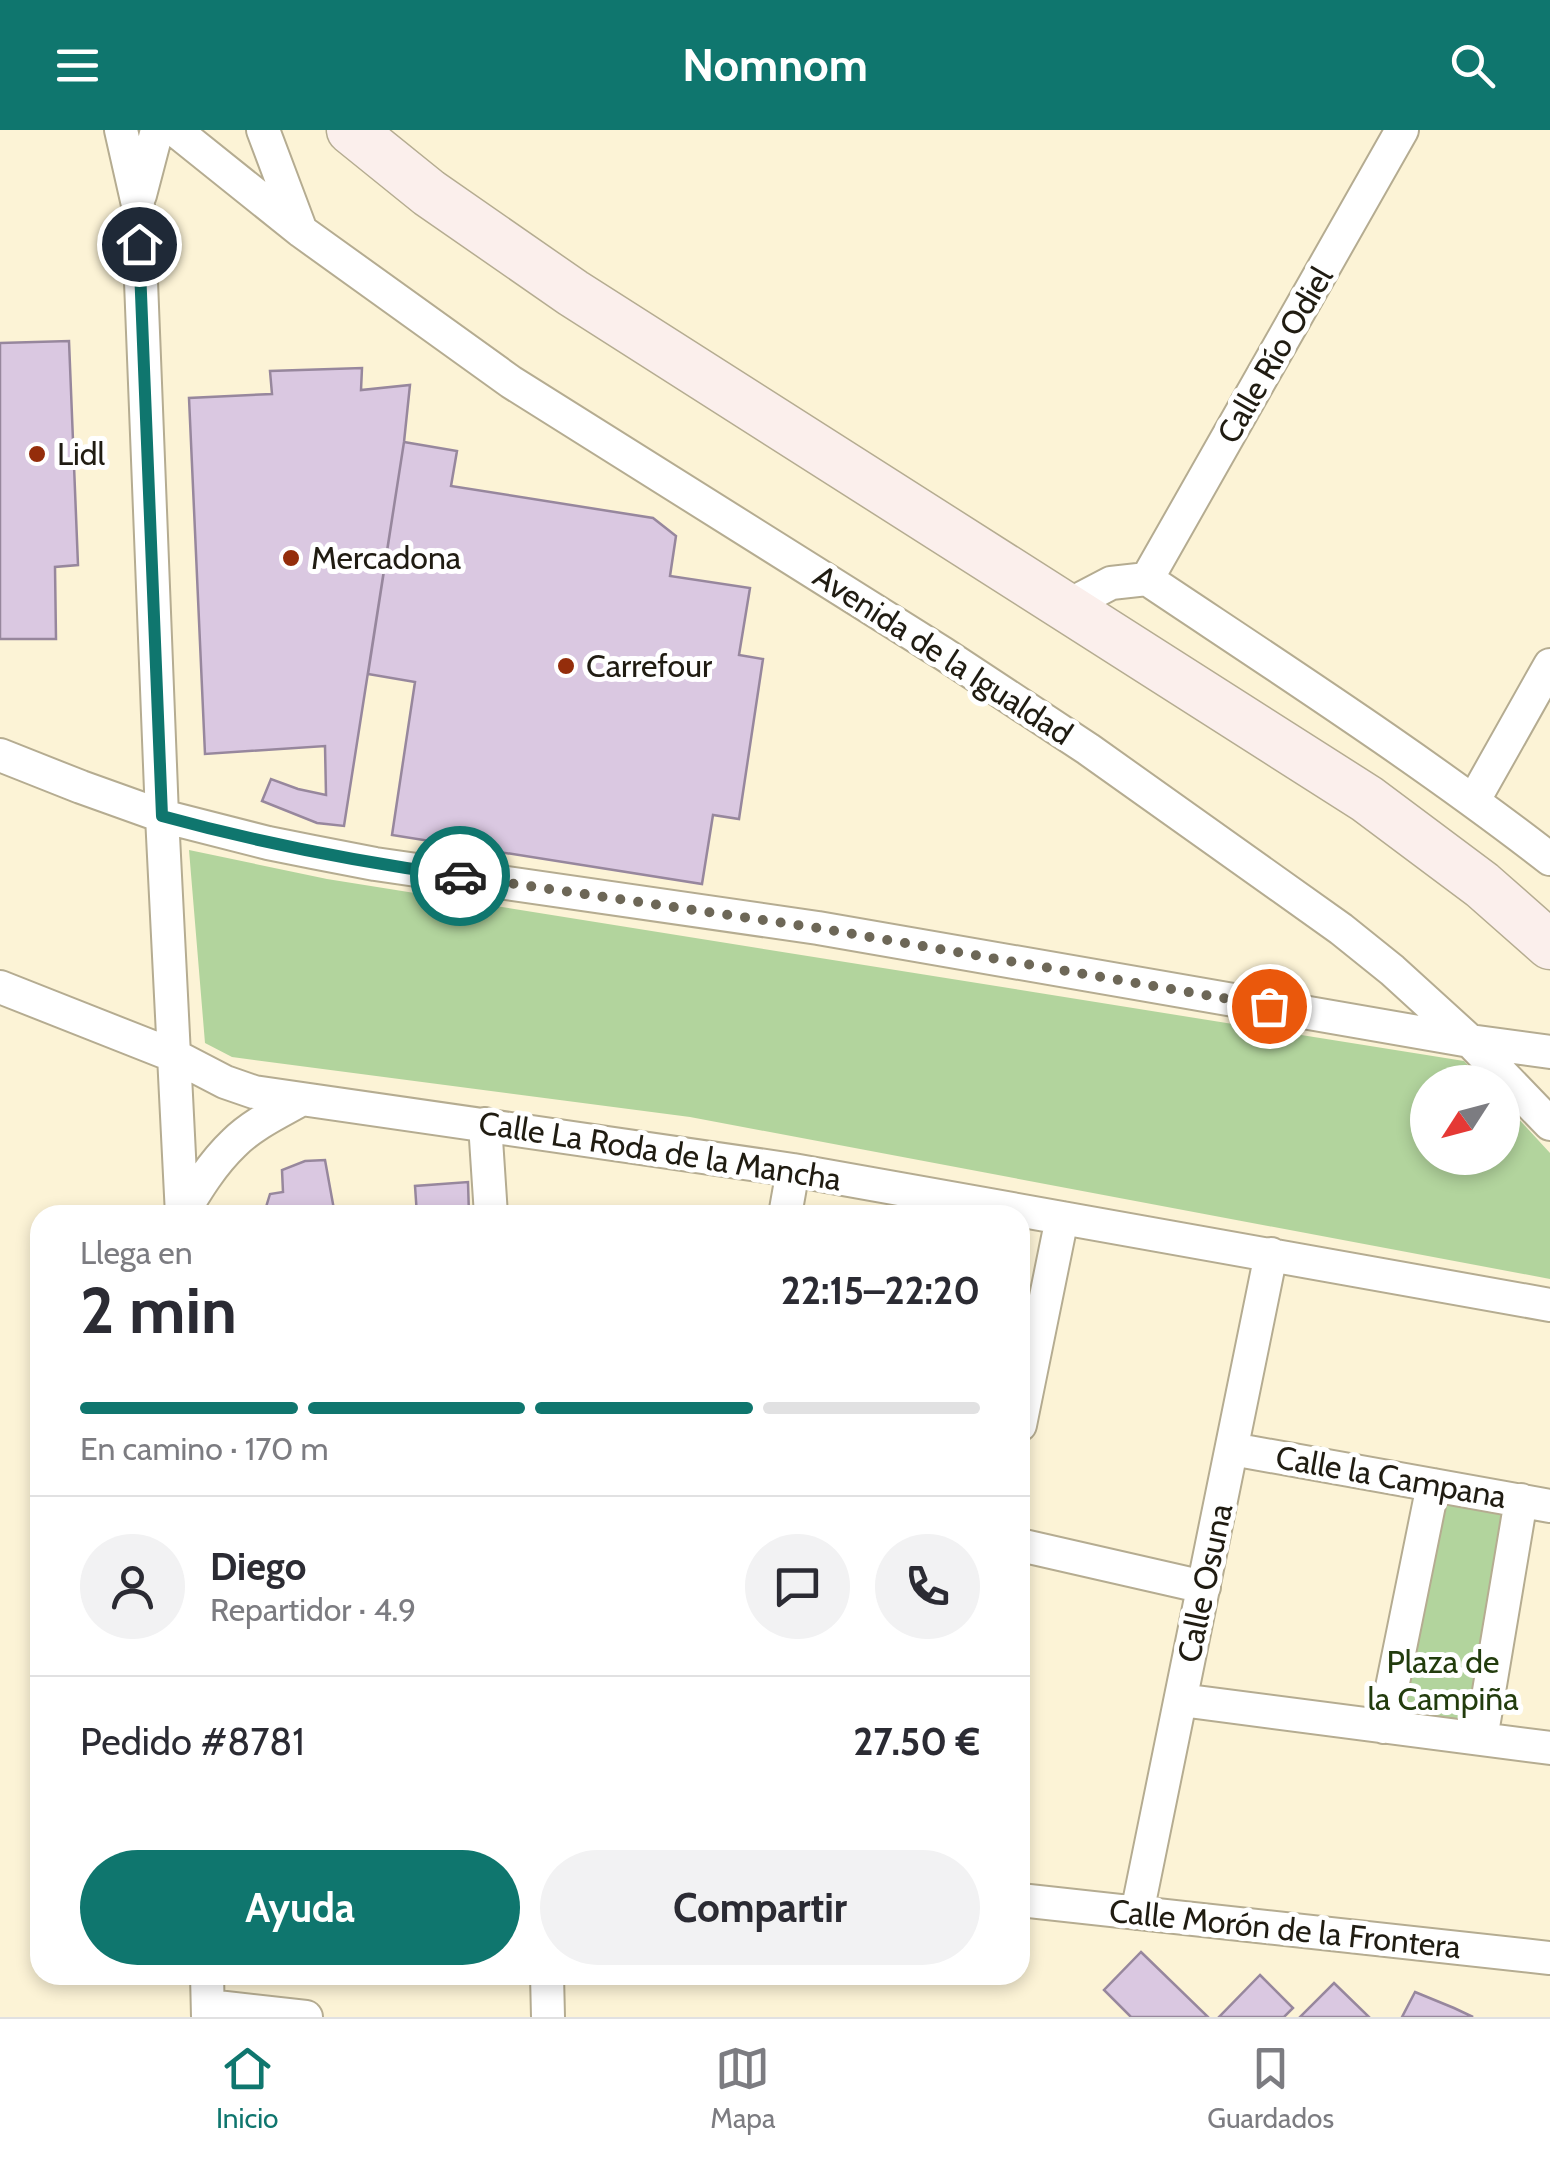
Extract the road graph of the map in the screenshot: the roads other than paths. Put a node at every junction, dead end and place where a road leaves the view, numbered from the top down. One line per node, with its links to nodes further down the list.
1 (121, 130): 7 (street)
2 (157, 130): 7 (street)
3 (174, 130): 8 (street, Avenida de la Igualdad)
4 (263, 130): 8 (street)
5 (351, 130): 10 (street)
6 (1402, 130): 9 (street, Calle Río Odiel)
7 (138, 204): 14 (street)
8 (301, 231): 18 (street, Avenida de la Igualdad)
9 (1147, 579): 10 (street); 13 (street)
10 (1067, 606): 16 (street)
11 (1550, 664): 13 (street)
12 (0, 755): 14 (street)
13 (1474, 800): 15 (street)
14 (162, 816): 18 (street); 20 (street)
15 (1550, 859)
16 (1550, 945)
17 (0, 987): 20 (street, Calle La Roda de la Mancha)
18 (1470, 1041): 19 (street); 23 (street, Avenida de la Igualdad)
19 (1550, 1052)
20 (175, 1056): 21 (street, Calle La Roda de la Mancha); 25 (street)
21 (302, 1099): 22 (street, Calle La Roda de la Mancha); 26 (street)
22 (485, 1124): 24 (street, Calle La Roda de la Mancha); 27 (street)
23 (1550, 1124)
24 (793, 1170): 28 (street); 29 (street, Calle La Roda de la Mancha)
25 (182, 1205)
26 (188, 1205)
27 (489, 1205)
28 (788, 1205)
29 (989, 1205)
30 (1030, 1212): 31 (street, Calle La Roda de la Mancha)
31 (1062, 1218): 32 (street, Calle La Roda de la Mancha); 34 (street)
32 (1271, 1254): 33 (street, Calle La Roda de la Mancha); 35 (street, Calle Osuna)
33 (1550, 1304)
34 (1030, 1376)
35 (1232, 1449): 36 (street, Calle la Campana); 39 (street, Calle Osuna)
36 (1433, 1485): 37 (street, Calle la Campana); 41 (street)
37 (1536, 1503): 42 (street)
38 (1030, 1547): 39 (street)
39 (1204, 1586): 40 (street, Calle Osuna)
40 (1181, 1700): 41 (street); 45 (street, Calle Osuna)
41 (1384, 1726): 42 (street)
42 (1481, 1739): 43 (street)
43 (1550, 1748)
44 (1030, 1901): 45 (street, Calle Morón de la Frontera)
45 (1137, 1913): 46 (street, Calle Morón de la Frontera)
46 (1550, 1958)
47 (547, 1985): 50 (street)
48 (208, 1999): 49 (street)
49 (306, 2017)
50 (548, 2017)

